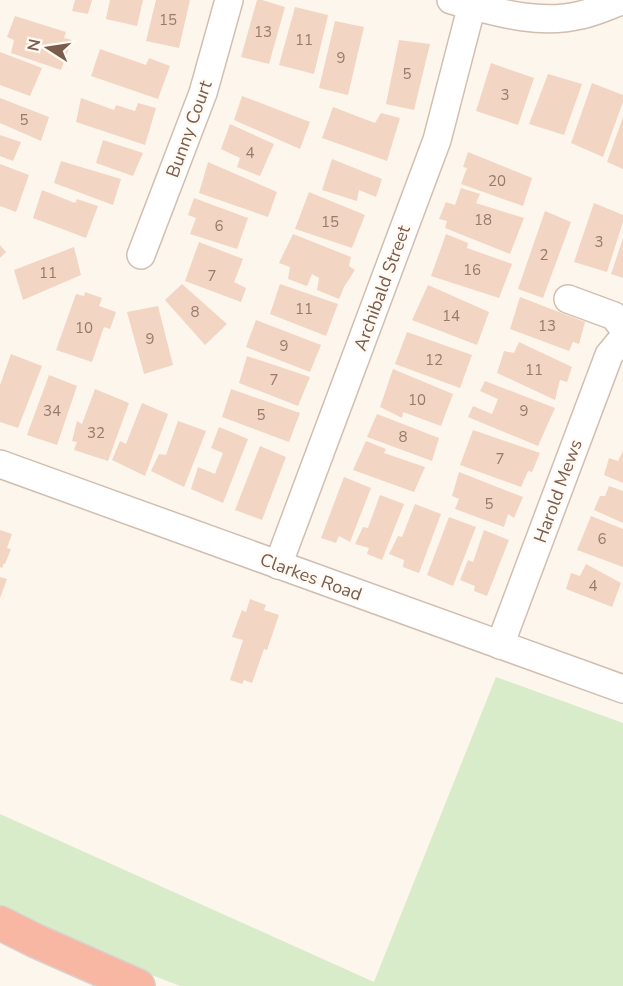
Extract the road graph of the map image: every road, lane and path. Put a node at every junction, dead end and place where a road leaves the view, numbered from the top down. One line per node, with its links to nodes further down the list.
1 (229, 0): 4 (street, Bunny Court)
2 (622, 2): 3 (street)
3 (461, 3): 9 (street, Archibald Street)
4 (141, 255)
5 (568, 299): 6 (street)
6 (623, 328)
7 (623, 341): 10 (street, Harold Mews)
8 (0, 464): 9 (street, Clarkes Road)
9 (278, 565): 10 (street, Clarkes Road)
10 (500, 645): 11 (street, Clarkes Road)
11 (623, 689)
12 (0, 923): 13 (highway)
13 (138, 986)

